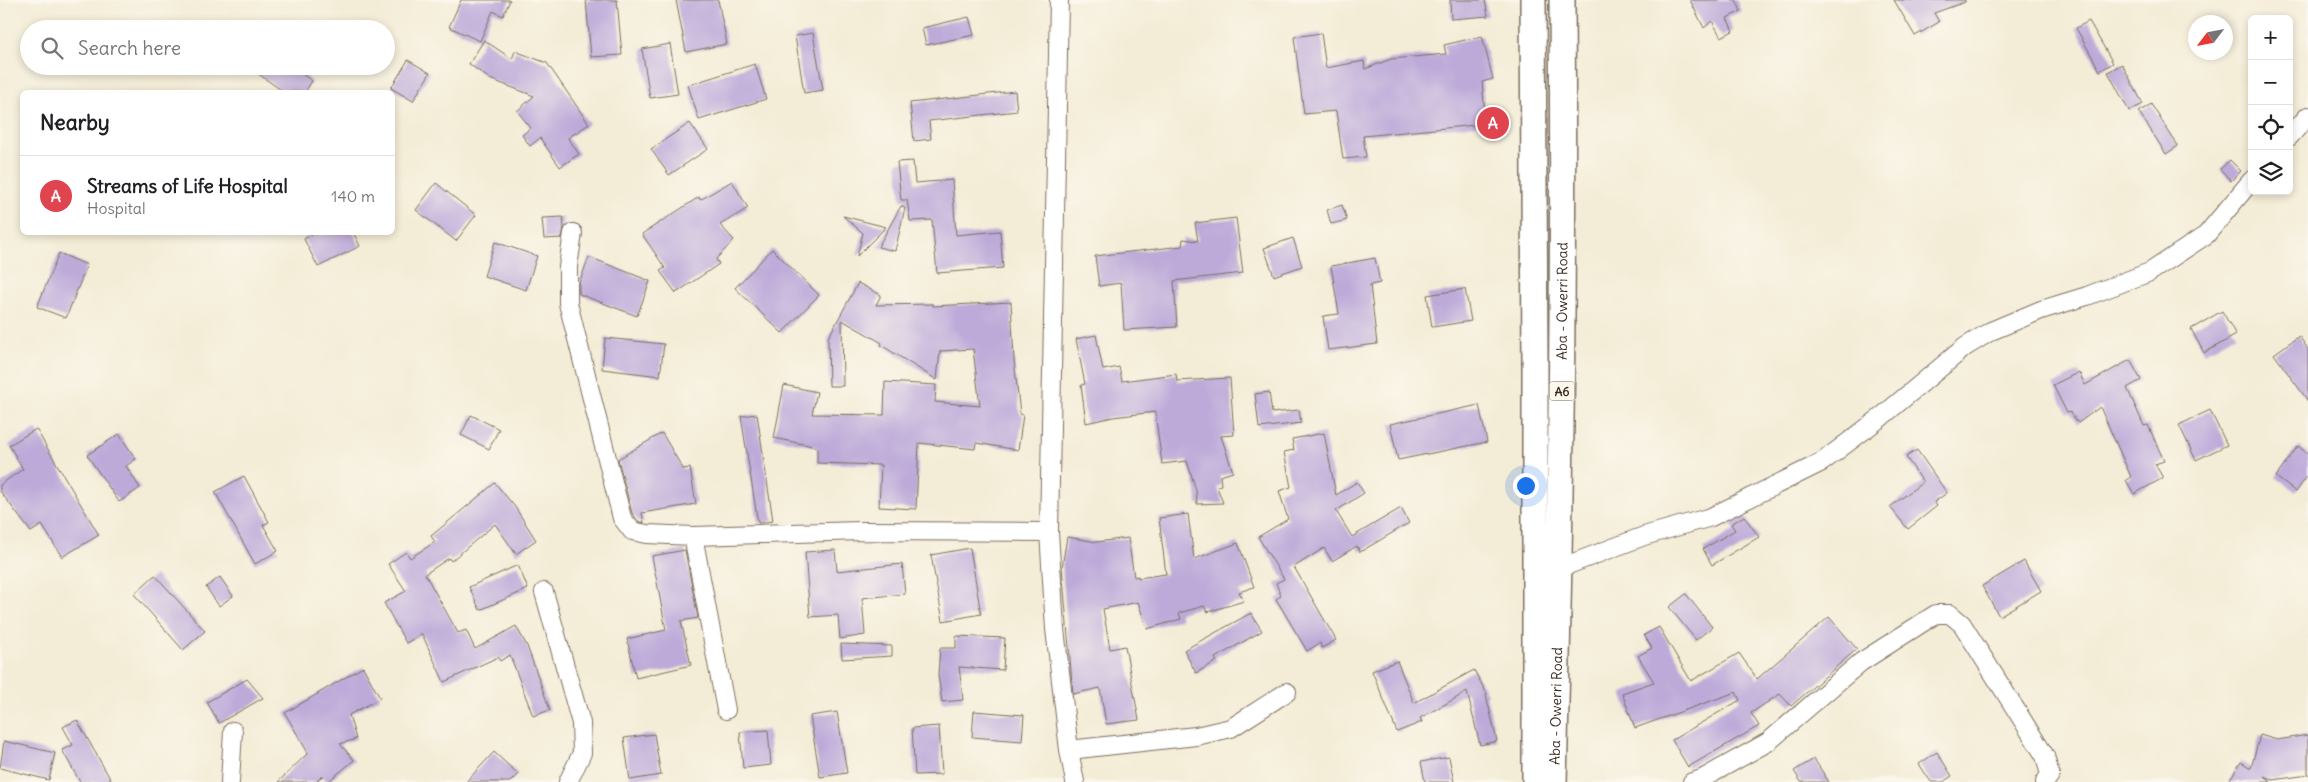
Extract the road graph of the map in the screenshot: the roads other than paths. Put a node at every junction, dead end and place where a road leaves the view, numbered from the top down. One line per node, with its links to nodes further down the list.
1 (1059, 0): 8 (street)
2 (1533, 0): 19 (highway, Aba - Owerri Road / A6)
3 (1562, 0): 10 (highway, Aba - Owerri Road / A6)
4 (2308, 116): 5 (street)
5 (2293, 133)
6 (2248, 185): 10 (street)
7 (573, 233): 9 (street)
8 (1049, 532): 9 (street); 15 (street)
9 (693, 536): 13 (street)
10 (1560, 568): 20 (highway, Aba - Owerri Road / A6)
11 (544, 592): 17 (street)
12 (1286, 692): 15 (street)
13 (726, 710)
14 (233, 731): 16 (street)
15 (1069, 750): 18 (street)
16 (230, 782)
17 (568, 782)
18 (1075, 782)
19 (1535, 782)
20 (1554, 782)
21 (1692, 782): 22 (street)
22 (2045, 782)

